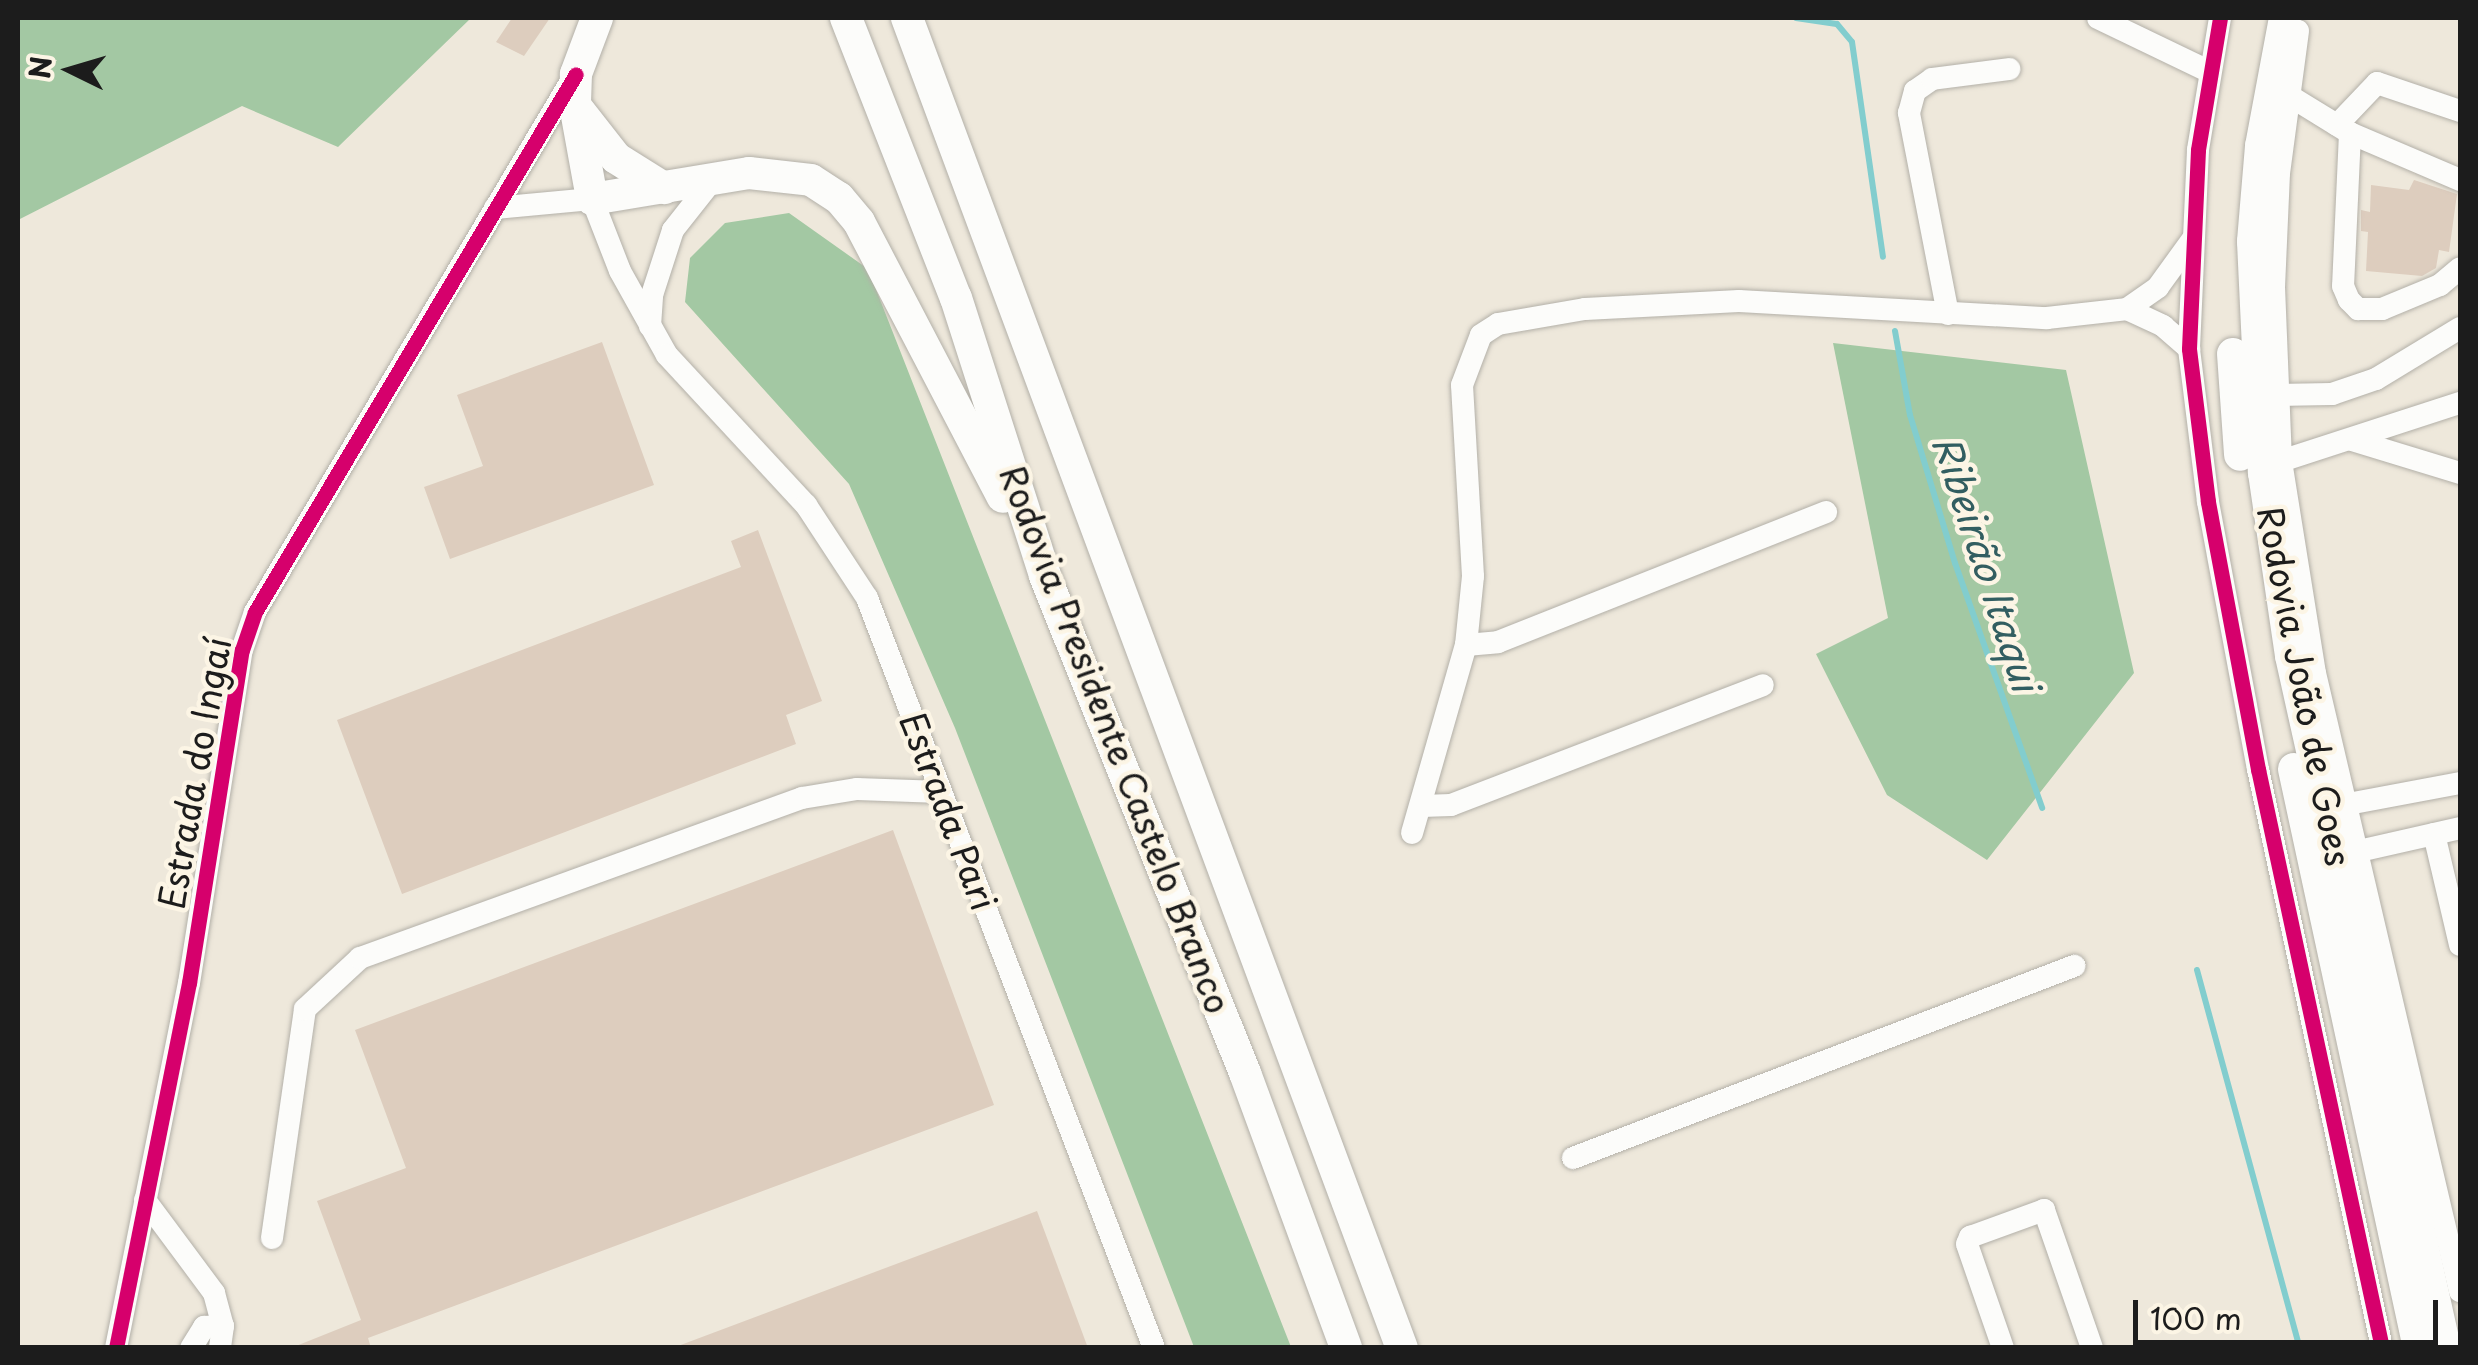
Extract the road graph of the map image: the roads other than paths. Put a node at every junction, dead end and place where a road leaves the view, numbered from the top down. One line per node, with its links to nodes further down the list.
1 (597, 18): 11 (highway)
2 (846, 18): 33 (highway, Rodovia Presidente Castelo Branco)
3 (908, 18): 55 (highway, Rodovia Presidente Castelo Branco)
4 (2098, 18): 10 (street)
5 (2220, 18): 10 (street)
6 (2266, 18): 59 (highway, Rodovia João de Goes)
7 (2285, 18): 60 (highway, Rodovia João de Goes)
8 (2300, 18): 27 (street)
9 (2008, 69): 23 (street)
10 (2210, 72): 20 (street)
11 (575, 89): 17 (highway); 18 (highway); 19 (street, Estrada do Ingaí)
12 (2294, 98): 14 (street)
13 (2460, 111): 14 (street)
14 (2344, 130): 16 (street); 21 (street)
15 (714, 178): 17 (highway); 25 (street); 33 (highway)
16 (2460, 180)
17 (664, 188): 18 (highway)
18 (592, 199): 19 (street); 25 (street, Estrada Pari)
19 (495, 208): 47 (street, Estrada do Ingaí)
20 (2192, 240): 22 (street); 26 (street)
21 (2460, 268)
22 (2127, 309): 23 (street); 26 (street)
23 (1948, 314): 34 (street)
24 (2460, 328): 27 (street)
25 (650, 329): 37 (street, Estrada Pari)
26 (2189, 349): 58 (street)
27 (2276, 395): 30 (street)
28 (2460, 403): 29 (street)
29 (2352, 440): 30 (street); 31 (street)
30 (2281, 461): 38 (street)
31 (2460, 474)
32 (1826, 512): 34 (street)
33 (1045, 576): 54 (highway, Rodovia Presidente Castelo Branco)
34 (1466, 645): 39 (street)
35 (1763, 685): 39 (street)
36 (2460, 783): 38 (street)
37 (941, 792): 48 (street); 53 (street, Estrada Pari)
38 (2348, 804): 43 (street)
39 (1422, 806): 41 (street)
40 (2460, 828): 42 (street)
41 (1412, 833)
42 (2434, 834): 43 (street); 44 (street)
43 (2359, 852): 49 (street)
44 (2460, 944)
45 (2074, 966): 46 (street)
46 (1574, 1158)
47 (146, 1200): 50 (street); 51 (street, Estrada do Ingaí)
48 (272, 1238)
49 (2460, 1292)
50 (222, 1336): 52 (street)
51 (116, 1348)
52 (191, 1348)
53 (1154, 1348)
54 (1346, 1348)
55 (1402, 1348)
56 (2003, 1348): 57 (street)
57 (2092, 1348)
58 (2382, 1348)
59 (2419, 1348)
60 (2445, 1348)

